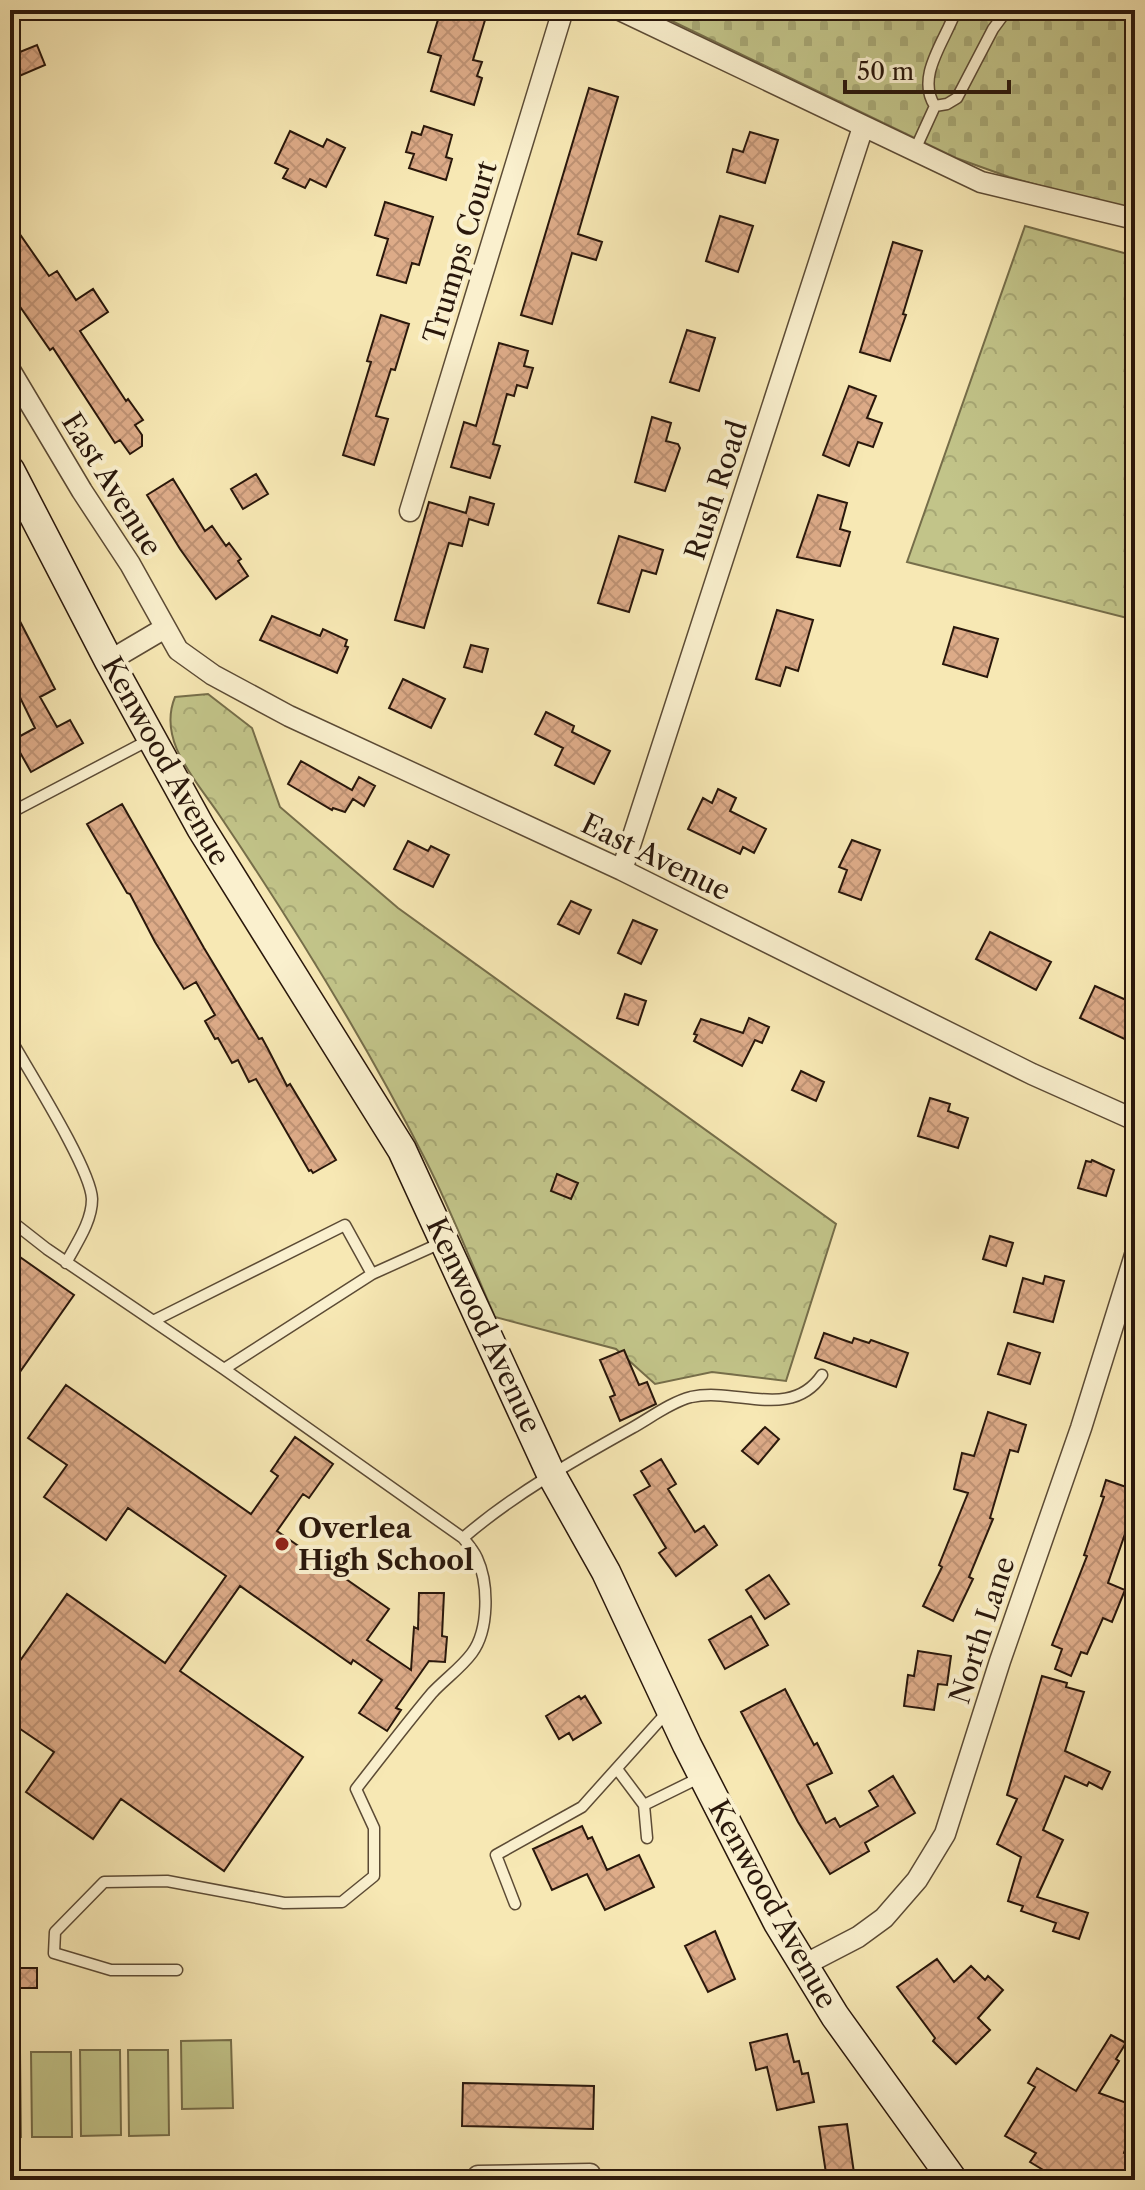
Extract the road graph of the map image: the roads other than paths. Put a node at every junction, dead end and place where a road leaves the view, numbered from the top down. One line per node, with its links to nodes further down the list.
1 (563, 10): 13 (street, Trumps Court)
2 (620, 10): 8 (street)
3 (956, 10): 7 (lane)
4 (1007, 10): 7 (lane)
5 (1117, 10): 6 (lane)
6 (1135, 18)
7 (935, 106): 9 (lane)
8 (863, 127): 9 (street); 18 (street, Rush Road)
9 (914, 152): 10 (street)
10 (1135, 219)
11 (10, 370): 14 (street, East Avenue)
12 (10, 470): 15 (main road, Kenwood Avenue)
13 (410, 511)
14 (165, 628): 15 (street); 18 (street, East Avenue)
15 (109, 661): 16 (main road, Kenwood Avenue)
16 (151, 739): 17 (lane); 22 (main road, Kenwood Avenue)
17 (10, 813)
18 (622, 870): 20 (street, East Avenue)
19 (10, 1038): 24 (lane)
20 (1135, 1120)
21 (10, 1220): 24 (lane)
22 (446, 1241): 25 (lane); 29 (main road, Kenwood Avenue)
23 (1135, 1255): 37 (street, North Lane)
24 (66, 1263): 26 (lane)
25 (372, 1274): 26 (lane); 27 (lane)
26 (153, 1321): 27 (lane)
27 (224, 1369): 30 (lane)
28 (822, 1375): 29 (lane)
29 (551, 1474): 30 (lane); 31 (main road, Kenwood Avenue)
30 (463, 1538): 38 (lane)
31 (670, 1709): 32 (lane); 33 (main road, Kenwood Avenue)
32 (617, 1769): 34 (lane); 36 (lane)
33 (702, 1776): 34 (lane); 37 (main road, Kenwood Avenue)
34 (644, 1805): 35 (lane)
35 (647, 1838)
36 (515, 1904)
37 (802, 1966): 42 (main road, Kenwood Avenue)
38 (177, 1970)
39 (590, 2174): 41 (street)
40 (478, 2176): 41 (street)
41 (538, 2178)
42 (953, 2180)

